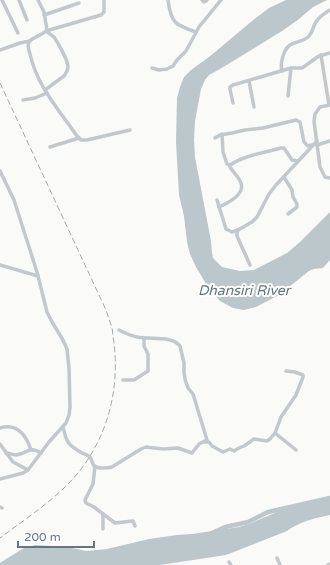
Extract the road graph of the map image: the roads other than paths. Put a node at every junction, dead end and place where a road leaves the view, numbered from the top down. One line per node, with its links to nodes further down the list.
1 (2, 0): 15 (street)
2 (19, 0): 12 (street)
3 (38, 0): 11 (street)
4 (104, 0): 13 (street)
5 (168, 0): 14 (street)
6 (202, 0): 7 (street)
7 (207, 0)
8 (221, 0): 14 (street)
9 (79, 3): 11 (street)
10 (330, 10): 22 (street)
11 (44, 15): 13 (street)
12 (27, 20)
13 (46, 32): 16 (street); 24 (street)
14 (196, 32): 20 (street)
15 (18, 33)
16 (30, 41): 17 (street); 24 (street)
17 (0, 50)
18 (330, 53): 19 (street)
19 (321, 55): 21 (street); 28 (street)
20 (152, 68)
21 (291, 68): 22 (street); 25 (street)
22 (282, 71): 23 (street)
23 (249, 81): 27 (street); 29 (street)
24 (46, 91): 26 (street); 32 (street)
25 (288, 96)
26 (23, 100)
27 (233, 103)
28 (330, 105): 35 (street)
29 (254, 107)
30 (130, 130): 32 (street)
31 (222, 134): 33 (street); 36 (street); 39 (street)
32 (79, 138): 37 (street)
33 (215, 138)
34 (330, 141): 35 (street)
35 (317, 143): 36 (street); 42 (street)
36 (312, 145): 38 (street)
37 (50, 147)
38 (298, 161): 39 (street); 41 (street)
39 (230, 165): 44 (street)
40 (0, 171): 49 (street)
41 (284, 177): 45 (street); 46 (street)
42 (328, 177)
43 (217, 200): 44 (street)
44 (219, 207): 46 (street)
45 (288, 214)
46 (238, 230): 48 (street)
47 (0, 265): 49 (street)
48 (250, 265)
49 (38, 276): 54 (street)
50 (119, 330): 51 (street)
51 (144, 338): 53 (street); 57 (street)
52 (286, 371): 56 (street)
53 (123, 380)
54 (64, 426): 62 (street); 63 (street)
55 (0, 428): 59 (street)
56 (275, 433): 57 (street); 60 (street)
57 (204, 442): 63 (street)
58 (0, 444): 61 (street)
59 (31, 450): 61 (street); 62 (street)
60 (296, 450)
61 (6, 453): 64 (street)
62 (41, 453): 64 (street)
63 (95, 466): 66 (street)
64 (28, 470): 65 (street)
65 (0, 479)
66 (103, 514): 67 (street); 68 (street)
67 (135, 526)
68 (103, 529)
69 (277, 558): 70 (street)
70 (280, 565)

